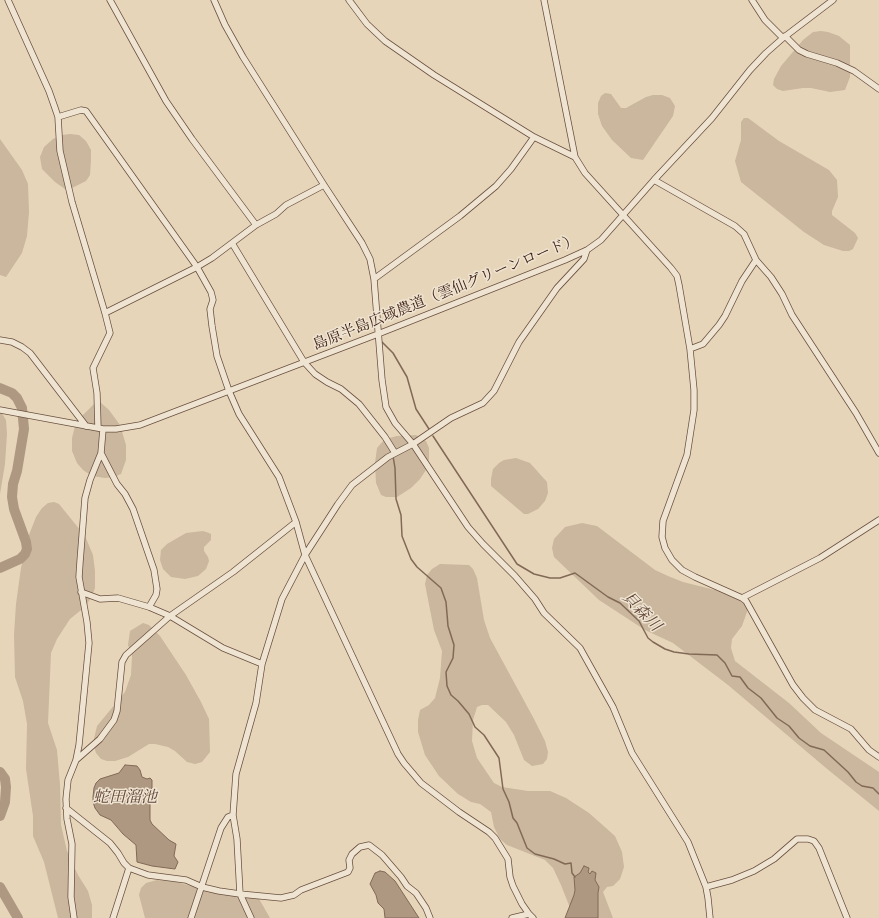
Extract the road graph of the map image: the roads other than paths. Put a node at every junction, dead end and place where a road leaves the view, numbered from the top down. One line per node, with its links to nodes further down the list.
1 (8, 0): 10 (street)
2 (110, 0): 16 (street)
3 (214, 0): 14 (street)
4 (349, 0): 11 (street)
5 (544, 0): 12 (street)
6 (752, 0): 8 (street)
7 (833, 0): 8 (street, 島原半島広域農道（雲仙グリーンロード）)
8 (784, 37): 9 (street); 13 (street, 島原半島広域農道（雲仙グリーンロード）)
9 (879, 89)
10 (58, 117): 20 (street); 22 (street)
11 (534, 137): 12 (street); 21 (street)
12 (575, 157): 15 (street)
13 (654, 180): 15 (street, 島原半島広域農道（雲仙グリーンロード）); 19 (street)
14 (324, 185): 16 (street); 21 (street)
15 (623, 215): 18 (street, 島原半島広域農道（雲仙グリーンロード）); 25 (street)
16 (256, 225): 17 (street)
17 (232, 243): 20 (street); 26 (street)
18 (587, 250): 23 (street, 島原半島広域農道（雲仙グリーンロード）); 31 (street)
19 (756, 260): 25 (street); 34 (street)
20 (196, 267): 22 (street); 27 (street)
21 (374, 279): 23 (street)
22 (105, 313): 30 (street)
23 (378, 334): 26 (street, 島原半島広域農道（雲仙グリーンロード）); 31 (street)
24 (0, 340): 29 (street)
25 (690, 349): 39 (street)
26 (304, 362): 27 (street, 島原半島広域農道（雲仙グリーンロード）); 33 (street)
27 (229, 391): 30 (street, 島原半島広域農道（雲仙グリーンロード）); 36 (street)
28 (0, 410): 29 (street, 島原半島広域農道（雲仙グリーンロード）)
29 (86, 426): 30 (street, 島原半島広域農道（雲仙グリーンロード）)
30 (101, 429): 32 (street)
31 (413, 444): 33 (street); 49 (street)
32 (101, 453): 38 (street); 40 (street)
33 (395, 453): 37 (street)
34 (879, 453)
35 (879, 520): 39 (street)
36 (296, 522): 37 (street); 41 (street)
37 (305, 555): 42 (street); 51 (street)
38 (81, 592): 40 (street); 44 (street)
39 (742, 598): 43 (street)
40 (150, 607): 41 (street)
41 (170, 616): 42 (street); 44 (street)
42 (262, 664): 46 (street)
43 (879, 757)
44 (76, 760): 45 (street)
45 (66, 808): 47 (street); 52 (street)
46 (234, 815): 48 (street); 50 (street)
47 (130, 868): 48 (street); 53 (street)
48 (202, 886): 50 (street); 54 (street)
49 (706, 887): 59 (street); 60 (street)
50 (240, 894): 55 (street); 56 (street)
51 (529, 914): 57 (street); 58 (street)
52 (74, 918)
53 (113, 918)
54 (191, 918)
55 (251, 918)
56 (430, 918)
57 (512, 918)
58 (534, 918)
59 (710, 918)
60 (847, 918)

